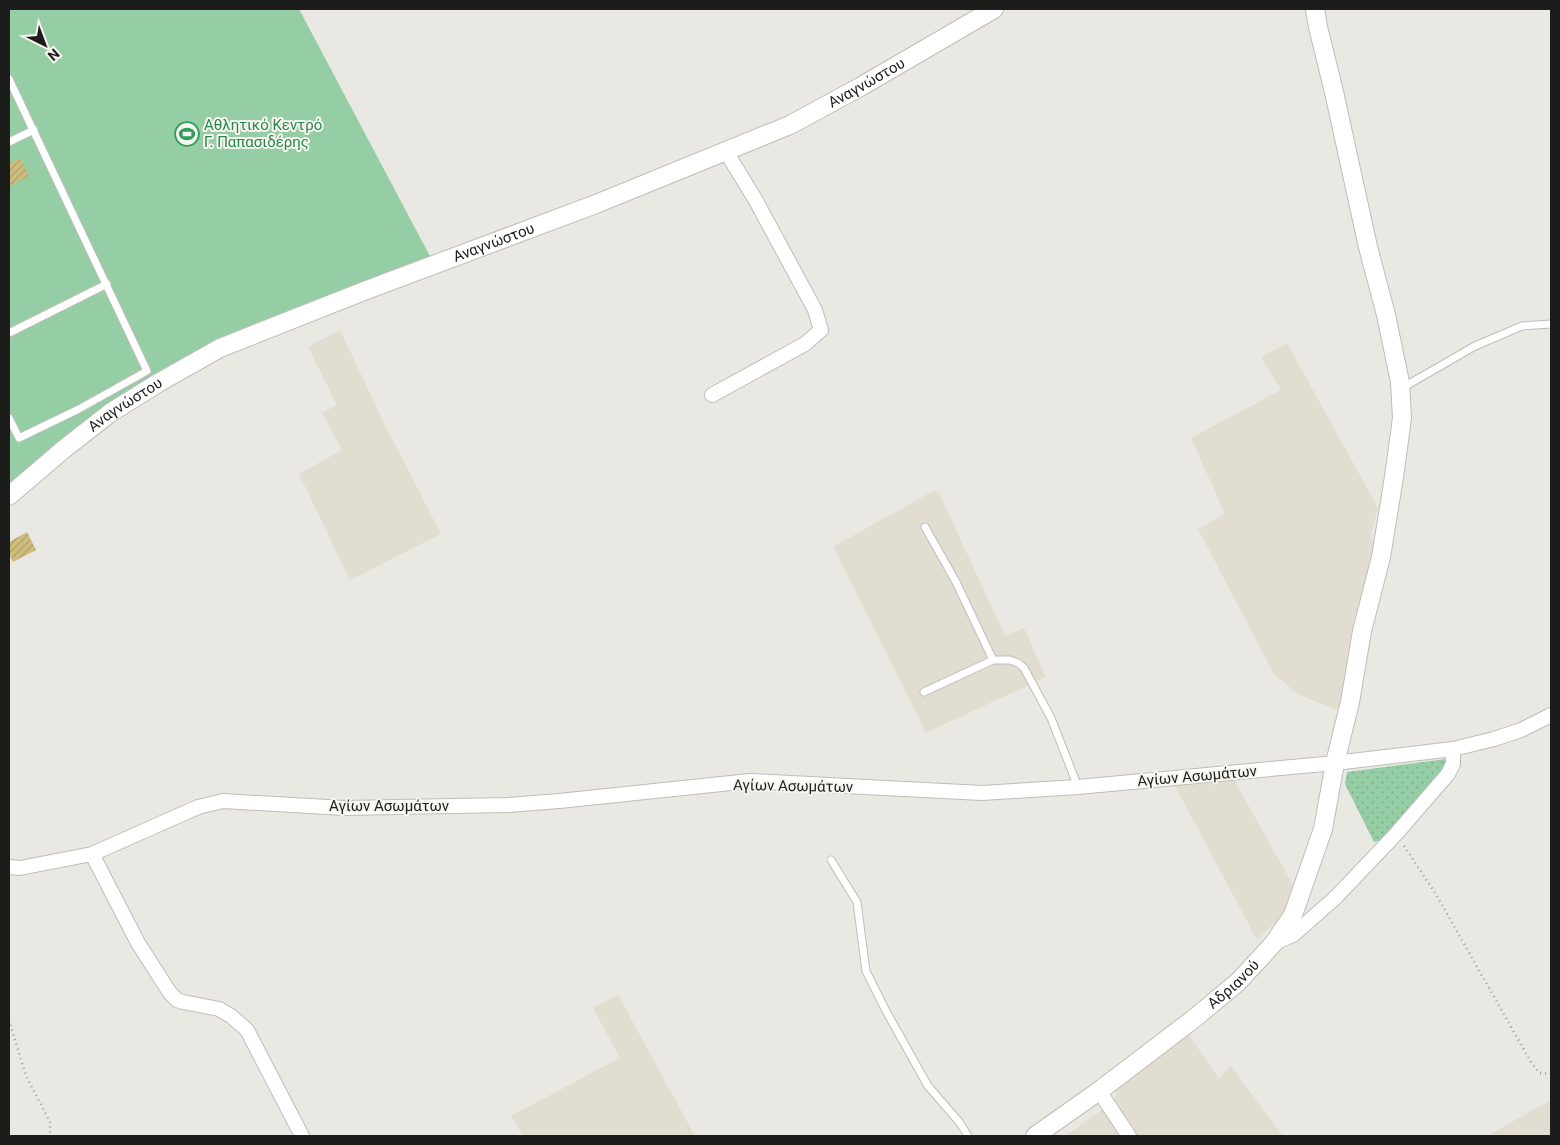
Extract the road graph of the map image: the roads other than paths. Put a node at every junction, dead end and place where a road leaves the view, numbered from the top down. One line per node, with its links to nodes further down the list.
1 (994, 9): 6 (street, Αναγνώστου)
2 (1316, 9): 11 (street, Αδριανού)
3 (9, 79): 4 (lane)
4 (34, 130): 5 (lane); 7 (lane)
5 (9, 142)
6 (725, 150): 10 (street, Αναγνώστου); 12 (street)
7 (107, 284): 9 (lane); 10 (lane)
8 (1551, 324): 11 (lane)
9 (9, 334)
10 (153, 377): 13 (lane); 14 (street, Αναγνώστου)
11 (1400, 389): 20 (street, Αδριανού)
12 (712, 396)
13 (9, 418)
14 (9, 496)
15 (925, 527): 16 (lane)
16 (993, 660): 17 (lane); 21 (lane)
17 (924, 692)
18 (1551, 715): 19 (street, Αγίων Ασωμάτων)
19 (1452, 749): 20 (street, Αγίων Ασωμάτων); 25 (street)
20 (1336, 763): 21 (street, Αγίων Ασωμάτων); 25 (street, Αδριανού)
21 (1078, 787): 22 (street, Αγίων Ασωμάτων)
22 (92, 854): 24 (street, Αγίων Ασωμάτων); 27 (street)
23 (831, 860): 28 (lane)
24 (9, 867)
25 (1274, 943): 26 (street, Αδριανού)
26 (1099, 1092): 29 (street, Αδριανού); 30 (street)
27 (302, 1136)
28 (968, 1136)
29 (1035, 1136)
30 (1129, 1136)

